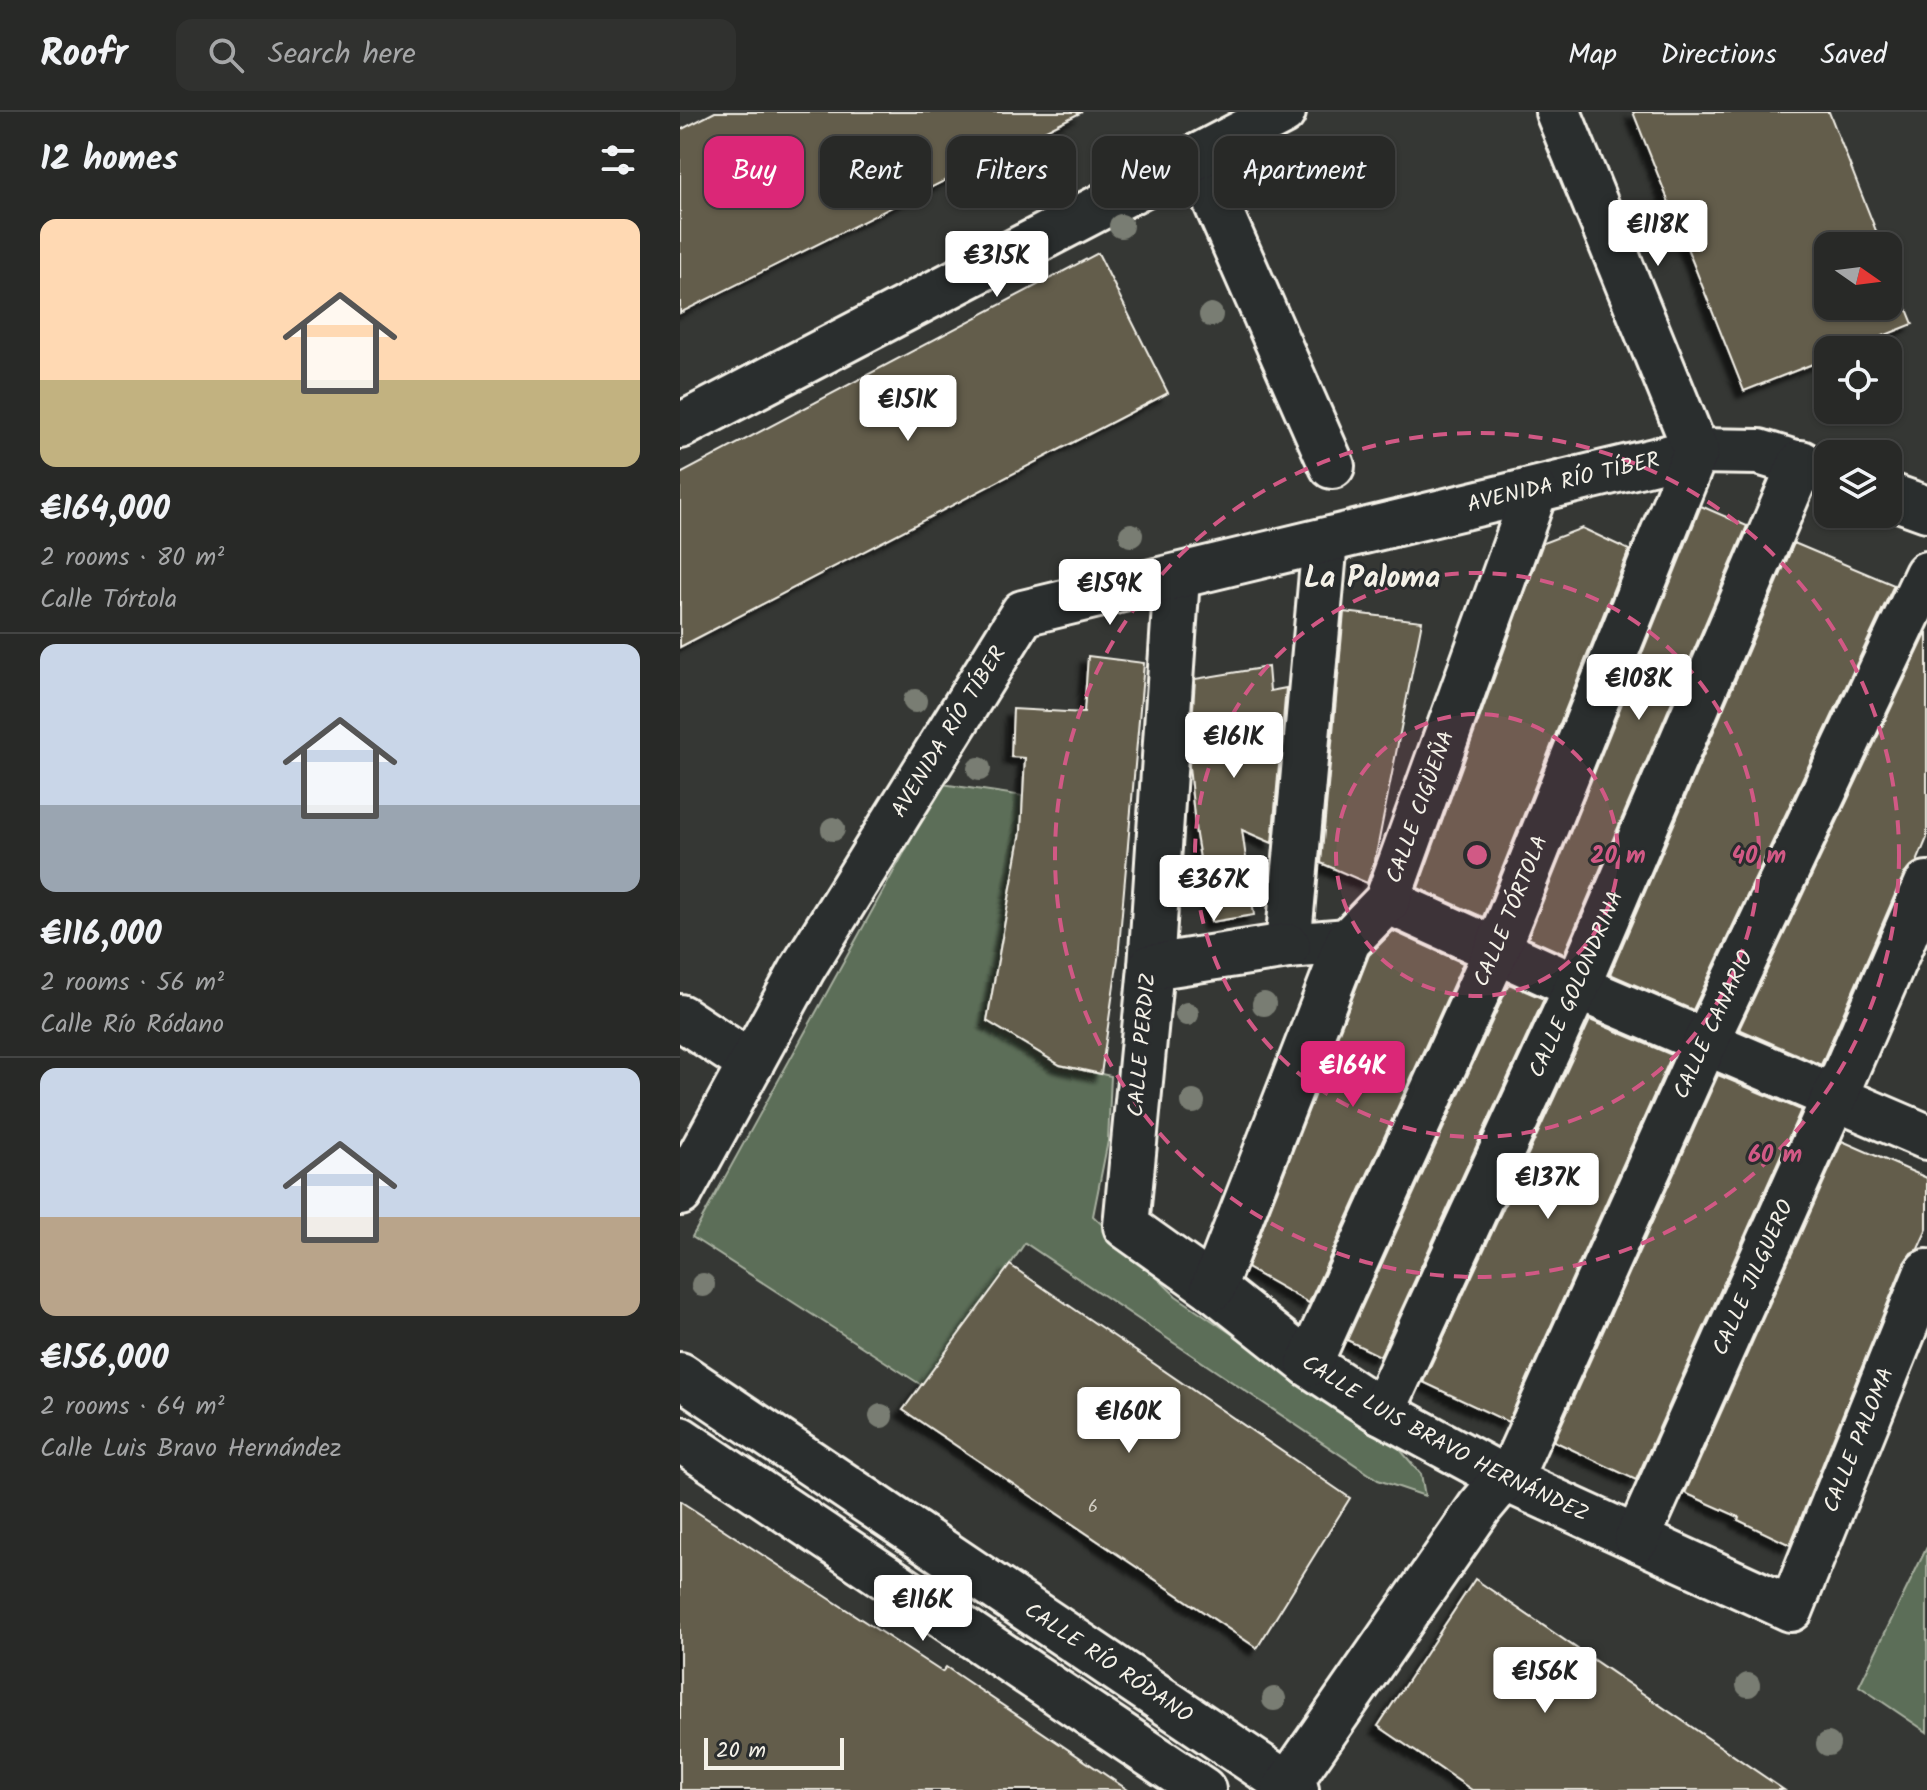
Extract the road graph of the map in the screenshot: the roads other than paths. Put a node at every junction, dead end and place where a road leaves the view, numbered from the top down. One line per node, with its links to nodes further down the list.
1 (1283, 112): 3 (street)
2 (1558, 112): 7 (street)
3 (1198, 156)
4 (1198, 162): 8 (street)
5 (1098, 208): 6 (street)
6 (680, 426)
7 (1696, 451): 9 (street, AVENIDA RÍO TÍBER); 10 (street, AVENIDA RÍO TÍBER); 20 (street, CALLE TÓRTOLA)
8 (1332, 466)
9 (1814, 468): 22 (street, CALLE GOLONDRINA)
10 (1535, 491): 13 (street, AVENIDA RÍO TÍBER); 17 (street, CALLE CIGÜEÑA)
11 (1902, 500): 12 (street)
12 (1927, 509)
13 (1325, 541): 15 (street, AVENIDA RÍO TÍBER); 19 (street)
14 (1927, 574): 24 (street, CALLE CANARIO)
15 (1177, 577): 21 (street, CALLE PERDIZ); 25 (street, AVENIDA RÍO TÍBER)
16 (1927, 884): 26 (street, CALLE JILGUERO)
17 (1387, 901): 18 (street, CALLE CIGÜEÑA); 20 (street)
18 (1348, 941): 19 (street); 31 (street, CALLE CIGÜEÑA)
19 (1288, 946): 21 (street)
20 (1497, 949): 22 (street); 32 (street, CALLE TÓRTOLA)
21 (1151, 967): 29 (street, CALLE PERDIZ)
22 (1577, 987): 24 (street); 34 (street, CALLE GOLONDRINA)
23 (680, 1017): 25 (street)
24 (1706, 1041): 26 (street); 36 (street, CALLE CANARIO)
25 (751, 1064): 28 (street, AVENIDA RÍO TÍBER)
26 (1835, 1096): 27 (street); 37 (street, CALLE JILGUERO)
27 (1927, 1137)
28 (680, 1193)
29 (1126, 1226): 31 (street, CALLE LUIS BRAVO HERNÁNDEZ)
30 (1927, 1272): 38 (street, CALLE PALOMA)
31 (1213, 1288): 32 (street, CALLE LUIS BRAVO HERNÁNDEZ)
32 (1309, 1364): 34 (street, CALLE LUIS BRAVO HERNÁNDEZ)
33 (680, 1375): 39 (street, CALLE RÍO RÓDANO)
34 (1382, 1412): 36 (street, CALLE LUIS BRAVO HERNÁNDEZ)
35 (680, 1439): 40 (street)
36 (1506, 1479): 37 (street, CALLE LUIS BRAVO HERNÁNDEZ); 39 (street, CALLE CANARIO)
37 (1637, 1539): 38 (street, CALLE LUIS BRAVO HERNÁNDEZ)
38 (1791, 1609)
39 (1290, 1788)
40 (1203, 1790)

